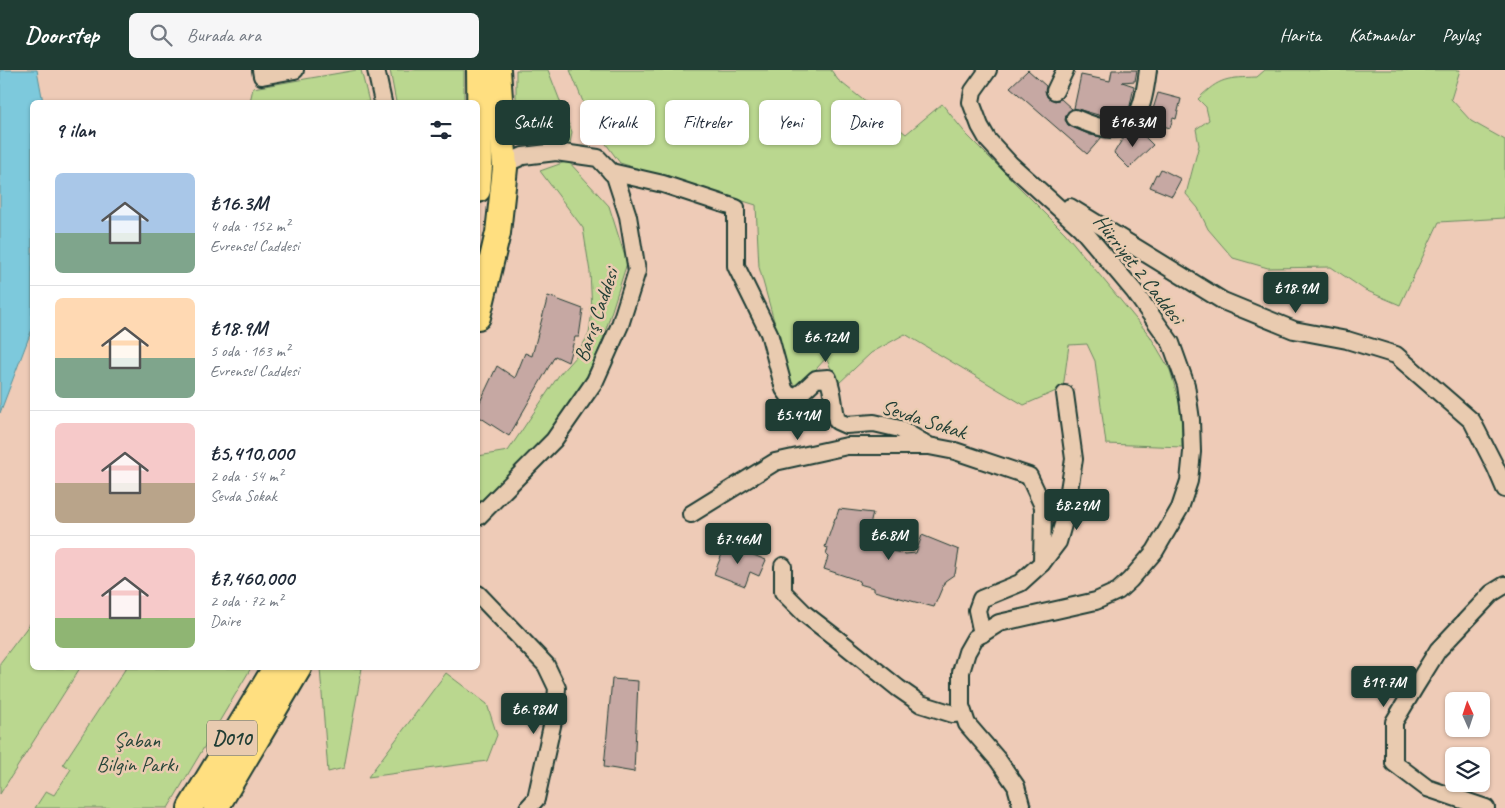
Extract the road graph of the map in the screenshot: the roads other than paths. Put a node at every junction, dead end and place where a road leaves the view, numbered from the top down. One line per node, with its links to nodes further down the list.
1 (261, 70): 2 (street)
2 (292, 70)
3 (376, 70): 10 (street)
4 (479, 70): 11 (highway)
5 (498, 70): 13 (highway)
6 (988, 70): 15 (street, Hürriyet 2 Caddesi)
7 (1065, 70): 9 (street)
8 (1148, 70): 12 (street)
9 (1055, 91)
10 (384, 100)
11 (479, 100)
12 (1075, 118)
13 (504, 164): 14 (street, Barış Caddesi); 16 (highway)
14 (611, 172): 18 (street, Sevda Sokak); 21 (street, Barış Caddesi)
15 (1030, 181): 19 (street); 26 (street, Hürriyet 2 Caddesi)
16 (480, 309)
17 (1065, 394): 22 (street)
18 (929, 446): 20 (street); 22 (street, Sevda Sokak)
19 (1505, 489)
20 (691, 514)
21 (480, 515)
22 (1042, 563): 26 (street)
23 (783, 566): 29 (street)
24 (1505, 585): 34 (street)
25 (480, 596): 32 (street)
26 (982, 634): 29 (street, Hürriyet 2 Caddesi)
27 (274, 670): 30 (highway, D010)
28 (298, 670): 31 (highway, D010)
29 (963, 713): 33 (street, Hürriyet 2 Caddesi)
30 (190, 808)
31 (216, 808)
32 (528, 808)
33 (1022, 808)
34 (1486, 808)

